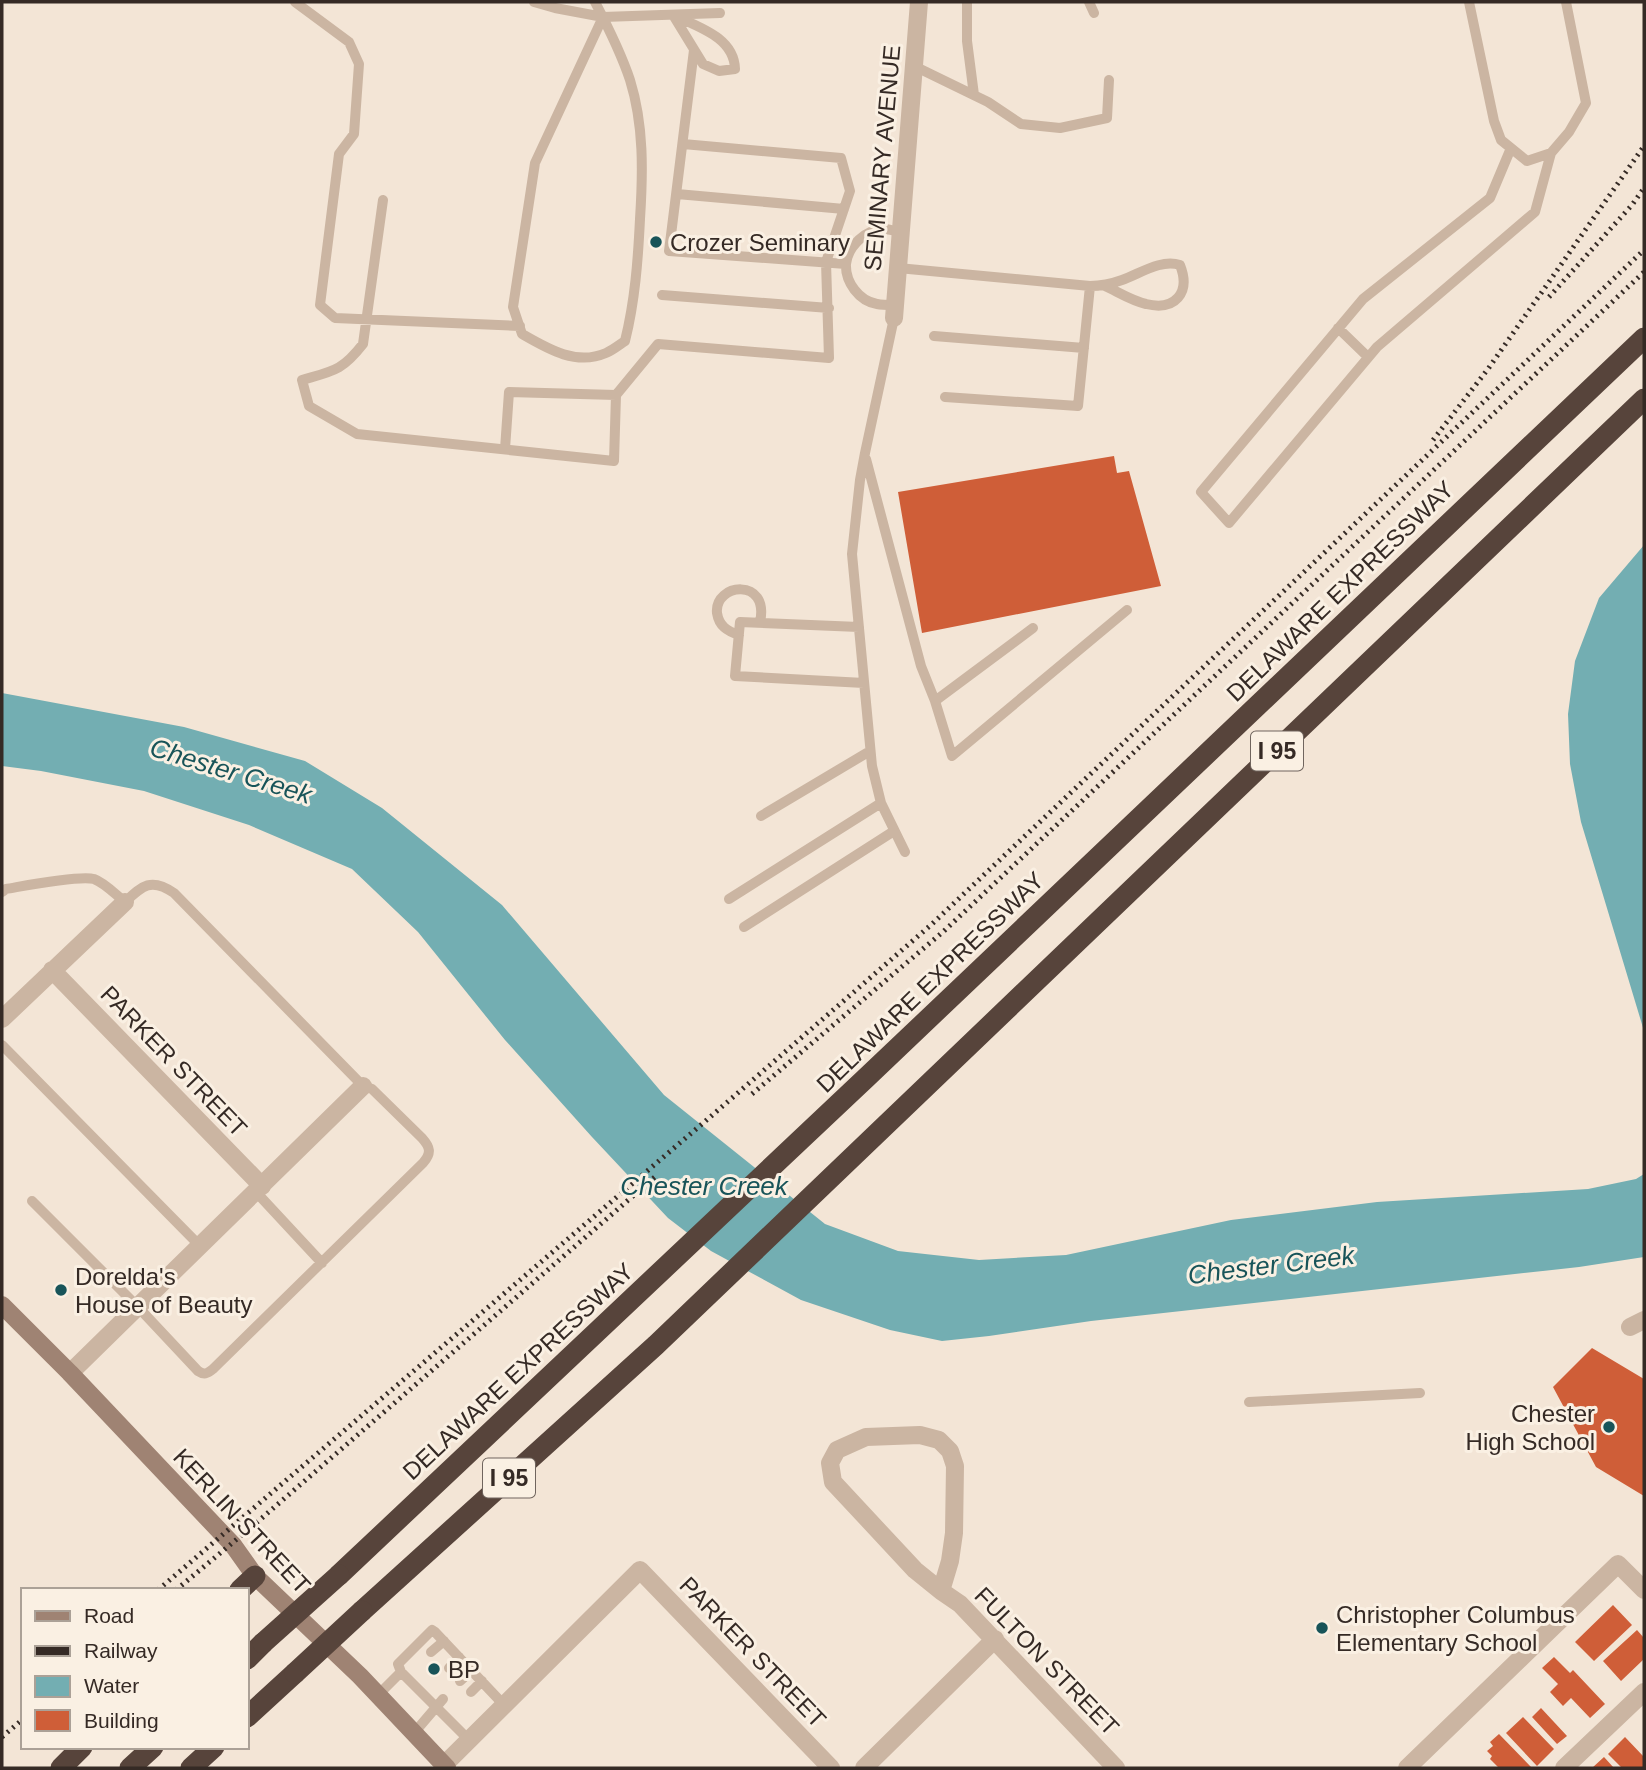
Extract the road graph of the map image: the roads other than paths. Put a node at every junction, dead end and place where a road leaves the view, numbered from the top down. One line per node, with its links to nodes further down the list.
1 (295, 2): 34 (lane)
2 (534, 2): 14 (lane)
3 (595, 2): 14 (lane)
4 (650, 2): 12 (lane)
5 (919, 2): 16 (street, SEMINARY AVENUE)
6 (967, 2): 18 (lane)
7 (1089, 2): 11 (lane)
8 (1469, 2): 20 (lane)
9 (1566, 2): 21 (lane)
10 (720, 13): 13 (lane)
11 (1094, 13)
12 (650, 15): 13 (lane); 14 (lane)
13 (673, 15): 15 (lane); 15 (lane)
14 (603, 17): 35 (lane); 35 (lane)
15 (694, 50): 19 (lane)
16 (914, 66): 18 (lane); 25 (street, SEMINARY AVENUE)
17 (1109, 80): 18 (lane)
18 (974, 95)
19 (684, 144): 22 (lane); 24 (lane)
20 (1511, 148): 21 (lane); 36 (lane)
21 (1551, 153): 40 (lane)
22 (677, 194): 24 (lane); 26 (lane)
23 (383, 200): 34 (lane)
24 (844, 209): 26 (lane)
25 (900, 232): 27 (lane); 28 (street, SEMINARY AVENUE)
26 (826, 262): 27 (lane); 32 (lane)
27 (846, 264): 33 (lane)
28 (898, 268): 29 (lane); 33 (street, SEMINARY AVENUE)
29 (1090, 286): 30 (lane); 39 (lane)
30 (1105, 286): 30 (lane)
31 (662, 295): 32 (lane)
32 (829, 308): 41 (lane)
33 (894, 311): 45 (lane)
34 (368, 319): 35 (lane); 44 (lane)
35 (520, 326)
36 (1338, 328): 40 (lane); 40 (lane)
37 (934, 336): 39 (lane)
38 (1644, 338): 82 (highway, DELAWARE EXPRESSWAY / I 95, bridge)
39 (1084, 348): 42 (lane)
40 (1368, 357)
41 (616, 395): 44 (lane); 44 (lane)
42 (946, 397)
43 (1644, 399): 93 (highway, I 95, bridge)
44 (505, 449)
45 (865, 453): 48 (lane); 52 (lane)
46 (1127, 610): 52 (lane)
47 (760, 622): 48 (lane); 50 (lane); 50 (lane)
48 (859, 628): 51 (lane)
49 (1033, 628): 52 (lane)
50 (739, 635): 51 (lane)
51 (864, 684): 53 (lane)
52 (935, 701)
53 (870, 751): 54 (lane); 55 (lane)
54 (881, 803): 56 (lane); 59 (lane)
55 (761, 816)
56 (894, 831): 57 (lane); 61 (lane)
57 (905, 852)
58 (2, 892): 60 (lane)
59 (729, 899)
60 (125, 902): 62 (street); 65 (lane)
61 (744, 927)
62 (52, 970): 63 (street); 66 (street, PARKER STREET)
63 (2, 1019)
64 (2, 1045): 68 (lane)
65 (363, 1086): 66 (street); 69 (lane)
66 (259, 1189): 68 (street); 69 (lane)
67 (32, 1201): 71 (lane)
68 (200, 1246): 71 (street)
69 (322, 1263): 71 (lane)
70 (2, 1305): 72 (main road, KERLIN STREET)
71 (138, 1307): 72 (street)
72 (70, 1373): 75 (main road, KERLIN STREET)
73 (1420, 1393): 74 (lane)
74 (1249, 1402)
75 (248, 1583): 90 (main road, KERLIN STREET)
76 (1644, 1590): 106 (street)
77 (941, 1591): 77 (street, FULTON STREET); 78 (street, FULTON STREET)
78 (995, 1639): 104 (street); 105 (street, FULTON STREET)
79 (444, 1641): 80 (lane); 81 (lane); 85 (lane)
80 (431, 1652)
81 (459, 1657): 83 (lane); 84 (lane)
82 (248, 1658)
83 (449, 1668)
84 (471, 1670): 86 (lane); 87 (lane)
85 (407, 1673): 90 (lane); 91 (lane)
86 (460, 1681)
87 (482, 1681): 88 (lane); 92 (lane)
88 (471, 1692)
89 (1644, 1692): 107 (street)
90 (378, 1695): 94 (main road, KERLIN STREET)
91 (440, 1703): 94 (lane); 95 (lane)
92 (504, 1705): 95 (street); 103 (street, PARKER STREET)
93 (248, 1716)
94 (414, 1733): 99 (main road, KERLIN STREET)
95 (469, 1740): 99 (street)
96 (80, 1749): 100 (highway)
97 (151, 1749): 101 (highway)
98 (212, 1749): 102 (highway)
99 (444, 1767)
100 (61, 1768)
101 (130, 1768)
102 (191, 1768)
103 (831, 1768)
104 (864, 1768)
105 (1116, 1768)
106 (1407, 1768)
107 (1564, 1768)

